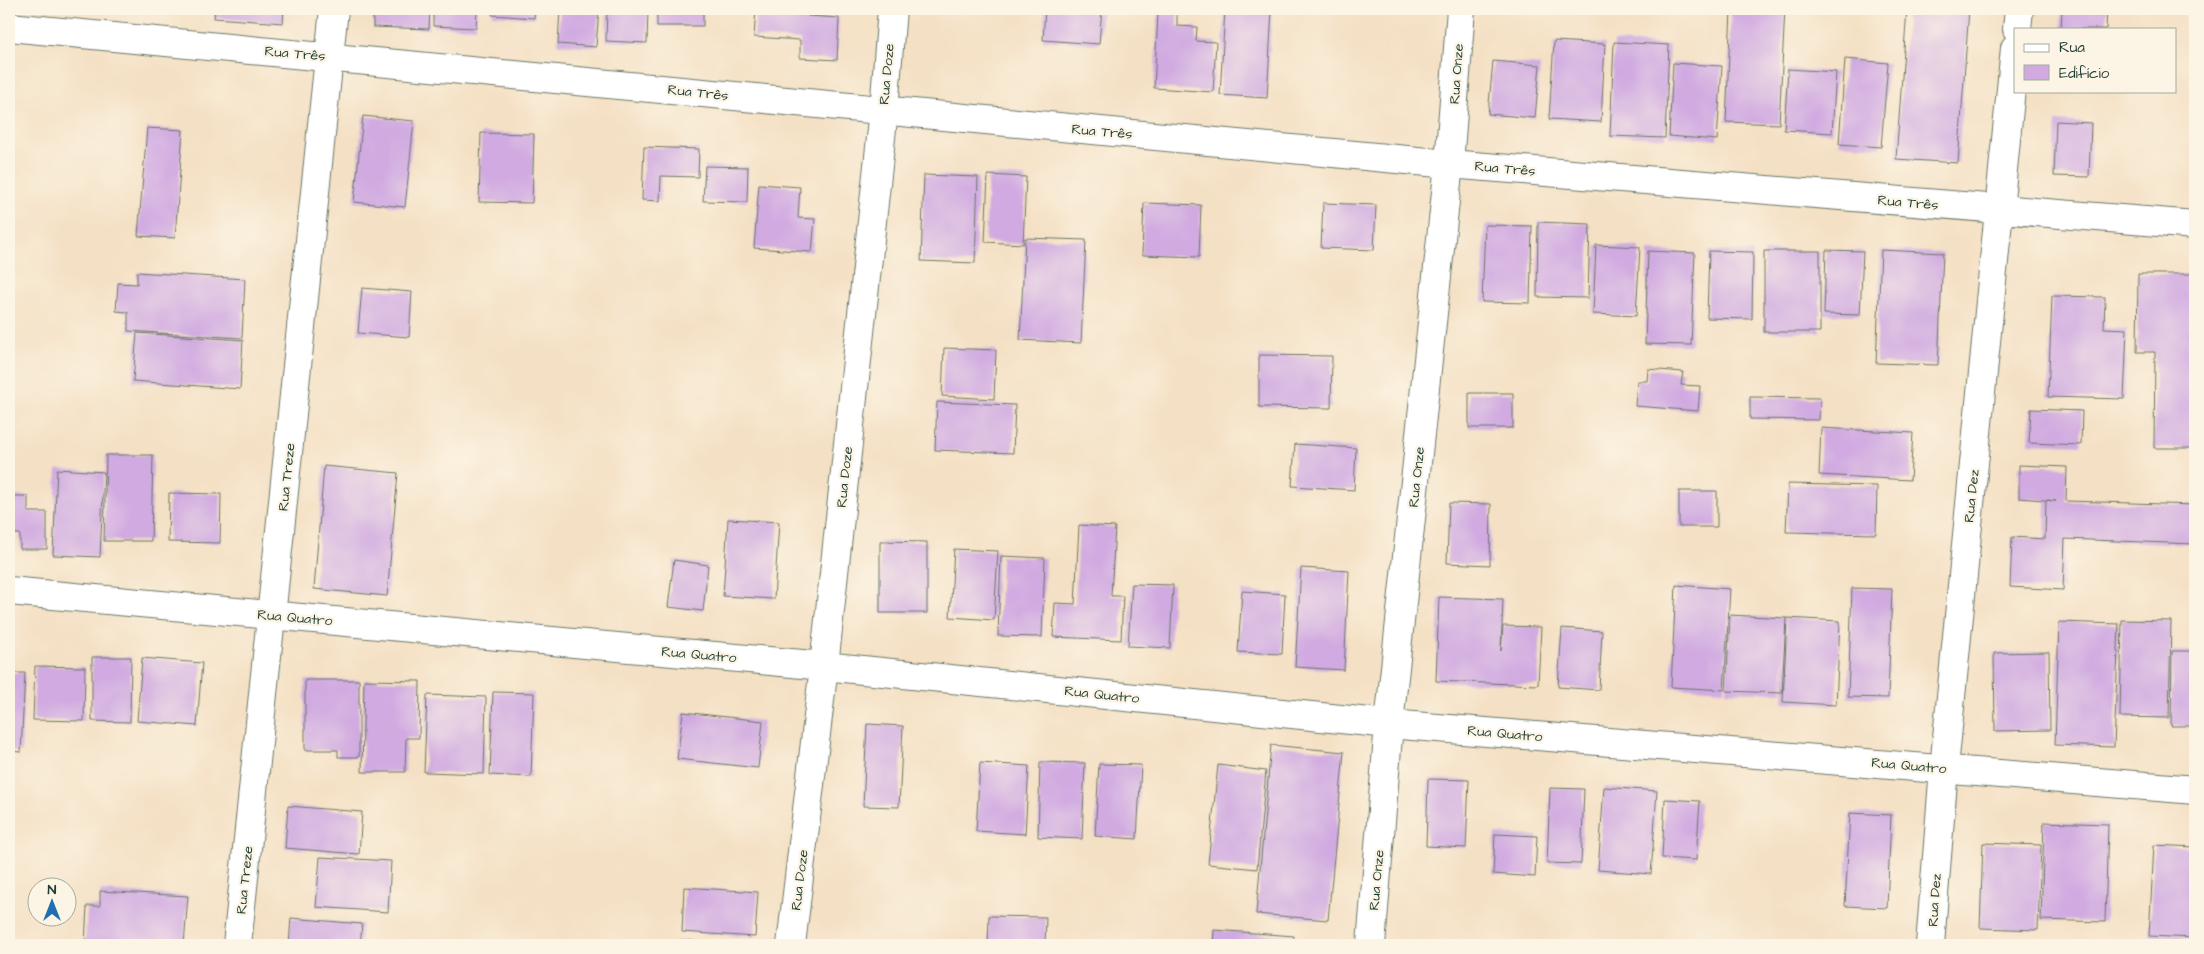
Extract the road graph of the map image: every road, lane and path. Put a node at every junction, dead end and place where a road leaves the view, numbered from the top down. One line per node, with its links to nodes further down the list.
1 (334, 9): 7 (street, Rua Treze)
2 (892, 9): 9 (street, Rua Doze)
3 (1460, 9): 10 (street, Rua Onze)
4 (2019, 9): 6 (street)
5 (9, 27): 7 (street, Rua Três)
6 (2017, 28)
7 (330, 56): 9 (street, Rua Três); 14 (street, Rua Treze)
8 (2014, 59): 11 (street, Rua Dez)
9 (884, 110): 10 (street, Rua Três); 15 (street, Rua Doze)
10 (1449, 164): 11 (street, Rua Três); 16 (street, Rua Onze)
11 (2000, 209): 12 (street, Rua Três); 17 (street, Rua Dez)
12 (2195, 225)
13 (9, 591): 14 (street, Rua Quatro)
14 (272, 614): 15 (street, Rua Quatro); 19 (street, Rua Treze)
15 (824, 666): 16 (street, Rua Quatro); 20 (street, Rua Doze)
16 (1389, 724): 17 (street, Rua Quatro); 21 (street, Rua Onze)
17 (1944, 768): 18 (street, Rua Quatro); 22 (street, Rua Dez)
18 (2195, 790)
19 (237, 945)
20 (791, 945)
21 (1371, 945)
22 (1930, 945)

